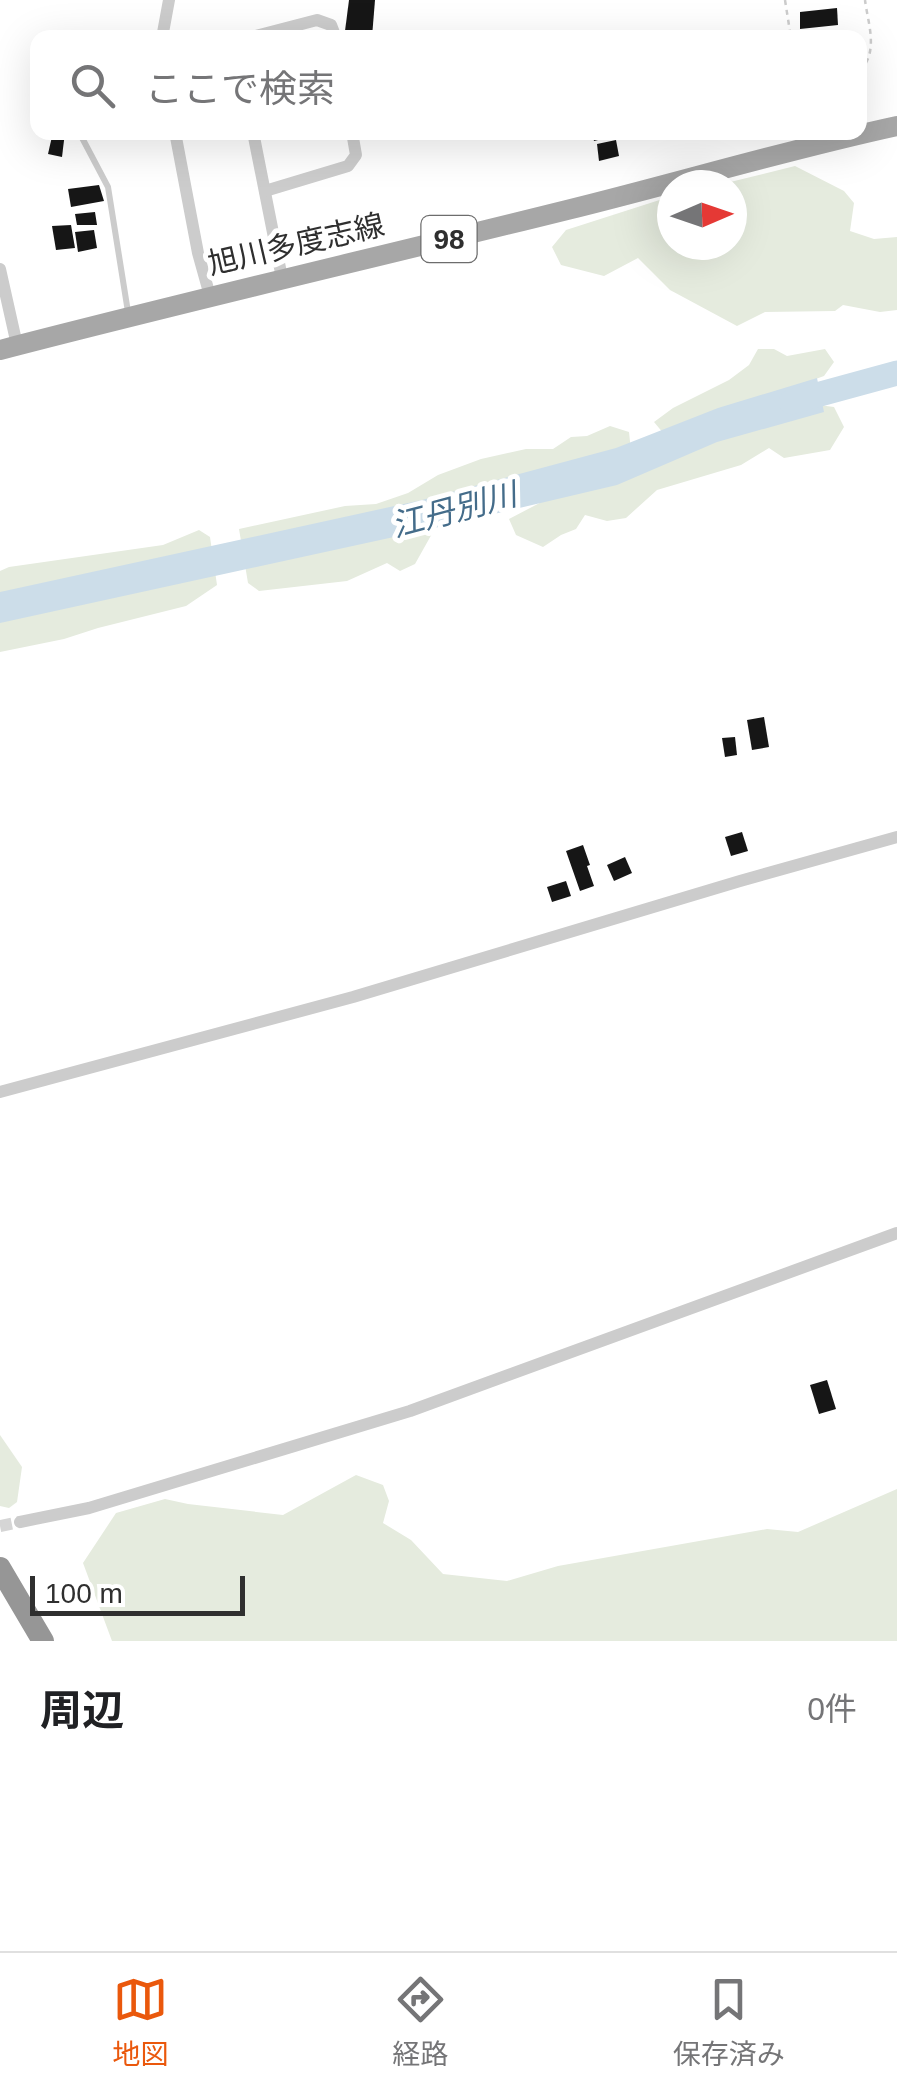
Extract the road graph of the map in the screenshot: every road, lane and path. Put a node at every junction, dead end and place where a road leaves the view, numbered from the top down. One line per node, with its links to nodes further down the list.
1 (169, 0): 4 (street)
2 (785, 0): 7 (path)
3 (865, 0): 8 (path)
4 (163, 30)
5 (279, 30): 6 (street)
6 (333, 30)
7 (790, 30)
8 (867, 63)
9 (897, 126): 10 (main road, 旭川多度志線 / 98)
10 (867, 133)
11 (83, 140): 20 (lane)
12 (176, 140): 19 (street)
13 (254, 140): 16 (street)
14 (353, 140): 16 (street)
15 (833, 140): 18 (main road, 旭川多度志線 / 98)
16 (264, 191): 18 (street)
17 (0, 269): 21 (street)
18 (282, 278): 19 (main road, 旭川多度志線 / 98)
19 (210, 296): 20 (main road, 旭川多度志線 / 98)
20 (129, 316): 21 (main road, 旭川多度志線 / 98)
21 (9, 348)
22 (897, 837): 23 (street)
23 (0, 1092)
24 (897, 1232): 25 (street)
25 (20, 1522)
26 (0, 1568): 27 (highway)
27 (43, 1641)

